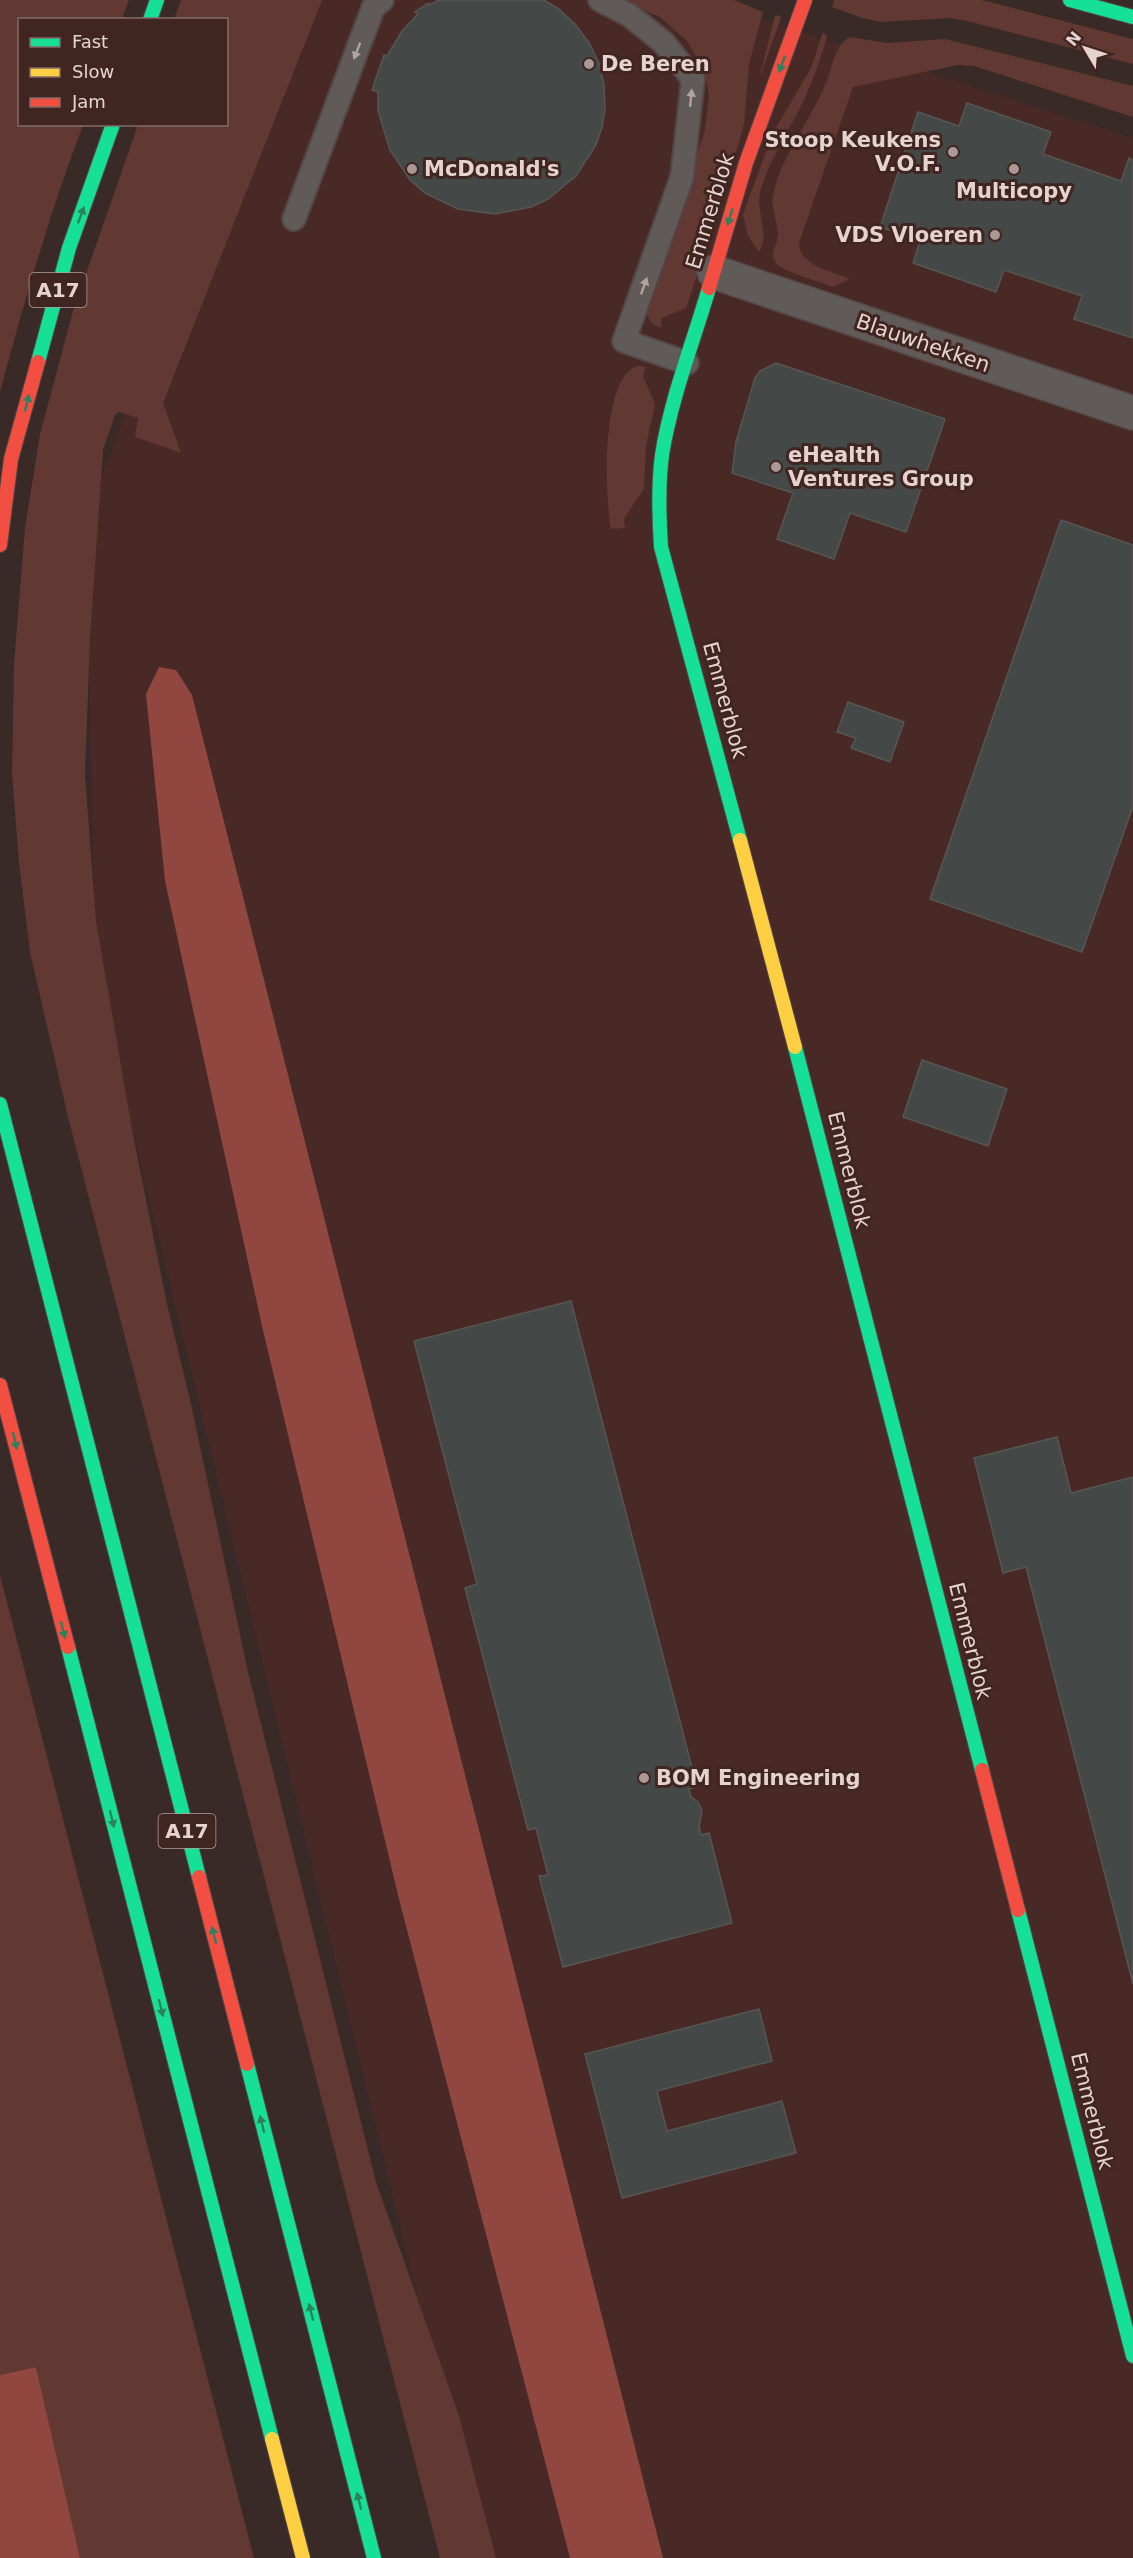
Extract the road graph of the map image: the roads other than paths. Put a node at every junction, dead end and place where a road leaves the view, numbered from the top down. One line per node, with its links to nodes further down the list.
1 (157, 0): 7 (main road)
2 (382, 0): 9 (lane, one-way to 9)
3 (600, 0): 11 (lane, one-way to 3)
4 (805, 0): 10 (main road, Emmerblok, one-way to 10)
5 (1070, 0): 6 (main road)
6 (1133, 17)
7 (151, 18)
8 (112, 126): 13 (main road, A17, one-way to 8)
9 (294, 219)
10 (714, 272): 11 (main road, Emmerblok); 12 (street, Blauwhekken)
11 (687, 363): 16 (main road, Emmerblok)
12 (1133, 413)
13 (0, 545)
14 (0, 1104): 18 (main road, A17, one-way to 14)
15 (0, 1384): 17 (main road, one-way to 17)
16 (1133, 2356)
17 (303, 2558)
18 (374, 2558)

